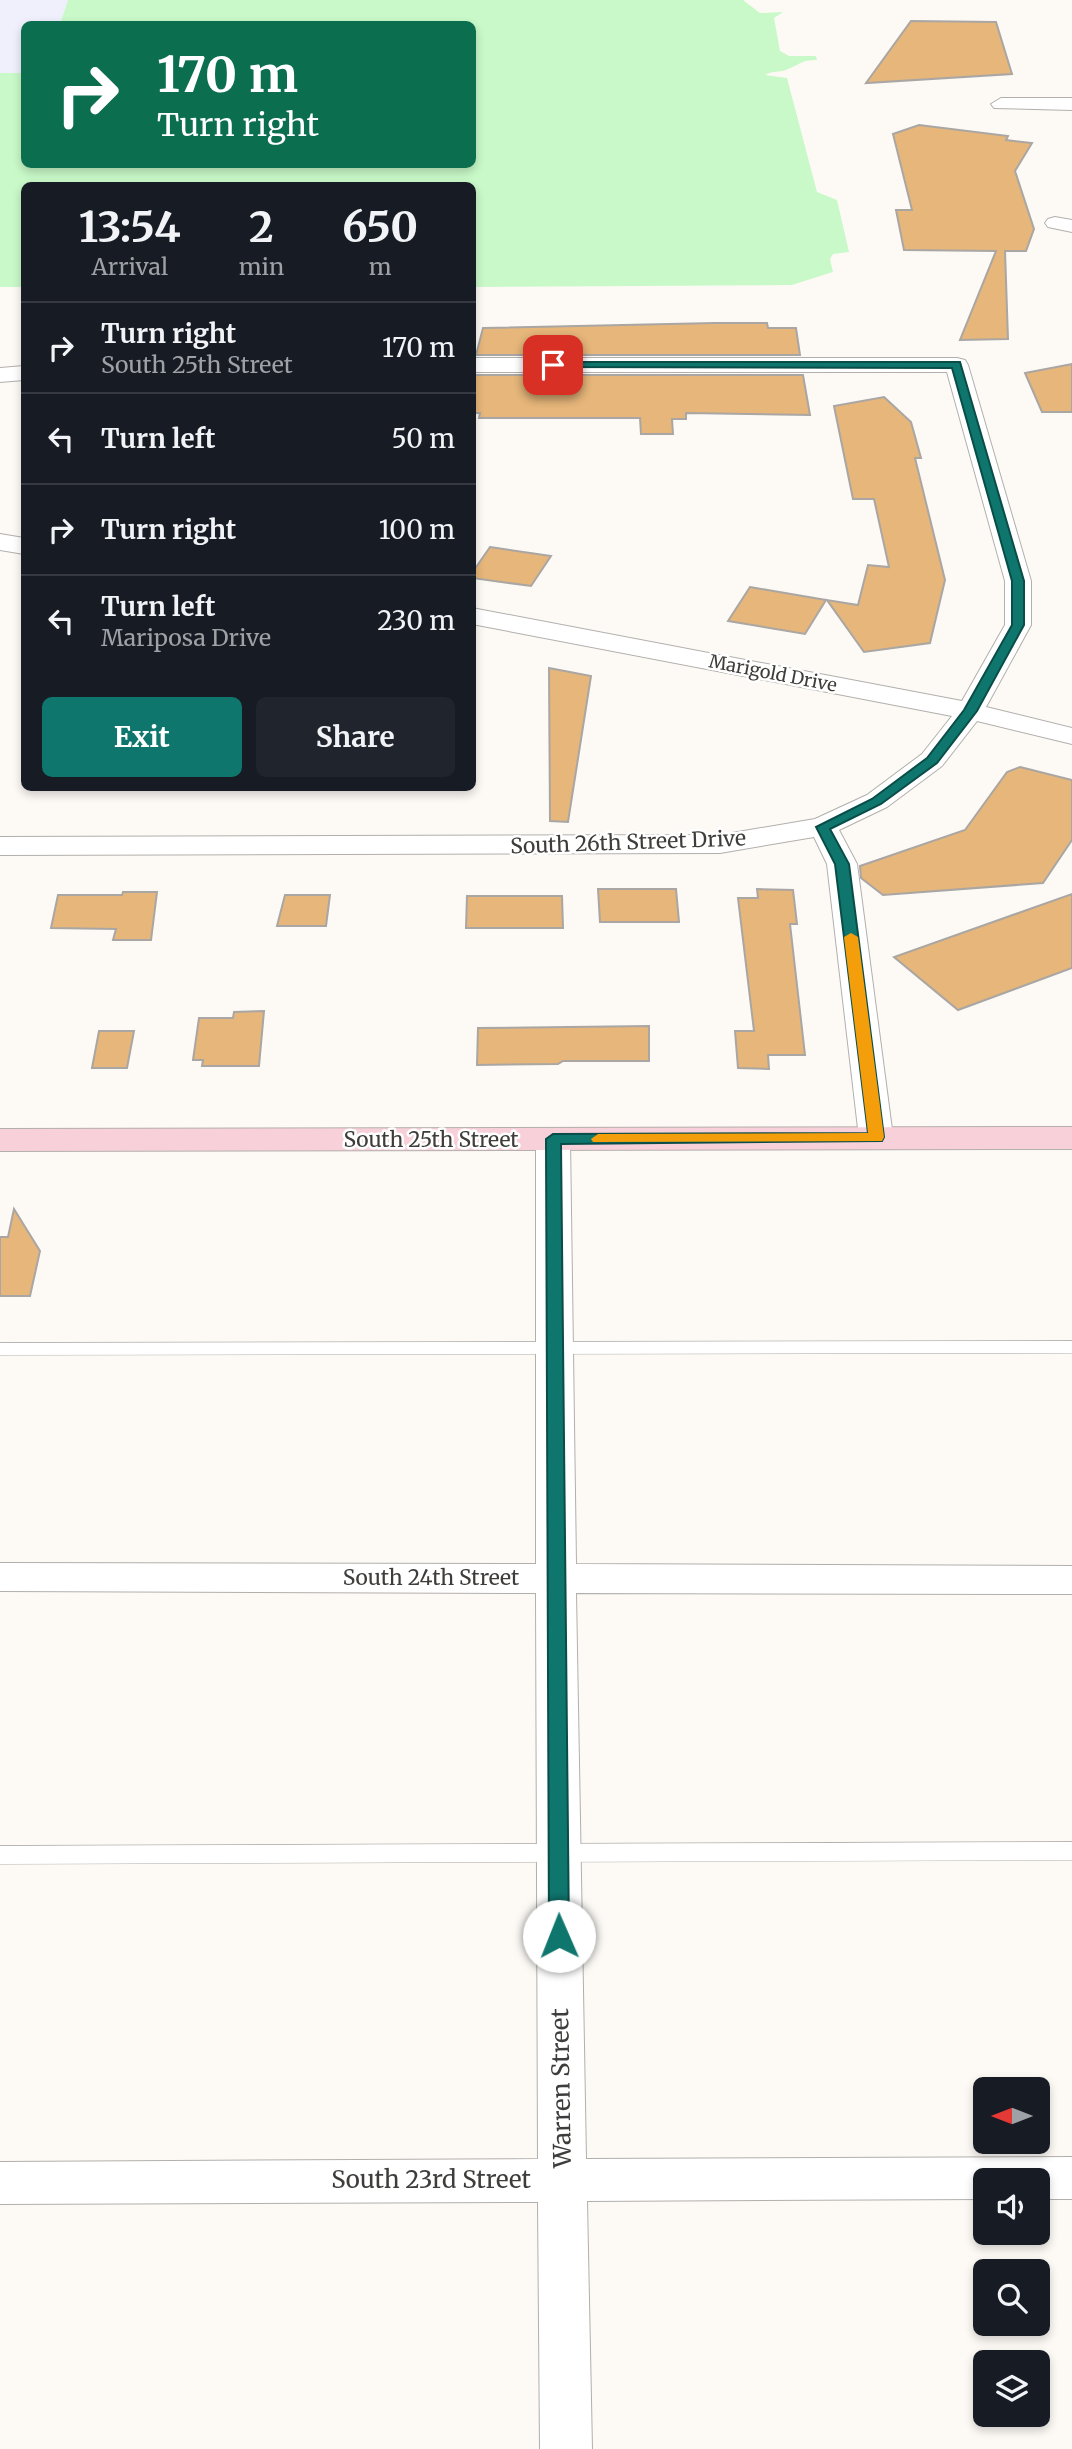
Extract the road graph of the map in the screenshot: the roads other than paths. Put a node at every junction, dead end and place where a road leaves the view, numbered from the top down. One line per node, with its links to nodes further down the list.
1 (1001, 104): 2 (street)
2 (1072, 104)
3 (476, 365): 7 (street, South 26th Street Drive)
4 (21, 373): 5 (street)
5 (0, 374)
6 (476, 617): 7 (street, Marigold Drive)
7 (970, 711): 8 (street, Marigold Drive); 9 (street, South 26th Street Drive)
8 (1072, 736)
9 (823, 827): 10 (street, South 26th Street Drive); 11 (street)
10 (0, 846)
11 (876, 1137): 12 (main road, South 25th Street); 13 (main road, South 25th Street)
12 (1072, 1138)
13 (553, 1139): 14 (main road, South 25th Street); 17 (street, Warren Street)
14 (0, 1140)
15 (1072, 1347): 17 (lane)
16 (0, 1349): 17 (lane)
17 (553, 1350): 19 (street, Warren Street)
18 (0, 1577): 19 (street, South 24th Street)
19 (556, 1577): 20 (street, South 24th Street); 23 (street, Warren Street)
20 (1072, 1580)
21 (1072, 1851): 23 (lane)
22 (0, 1855): 23 (lane)
23 (558, 1855): 24 (street, Warren Street)
24 (563, 2178): 25 (street, South 23rd Street); 26 (street, South 23rd Street); 27 (street, Warren Street)
25 (1072, 2178)
26 (0, 2183)
27 (566, 2449)

